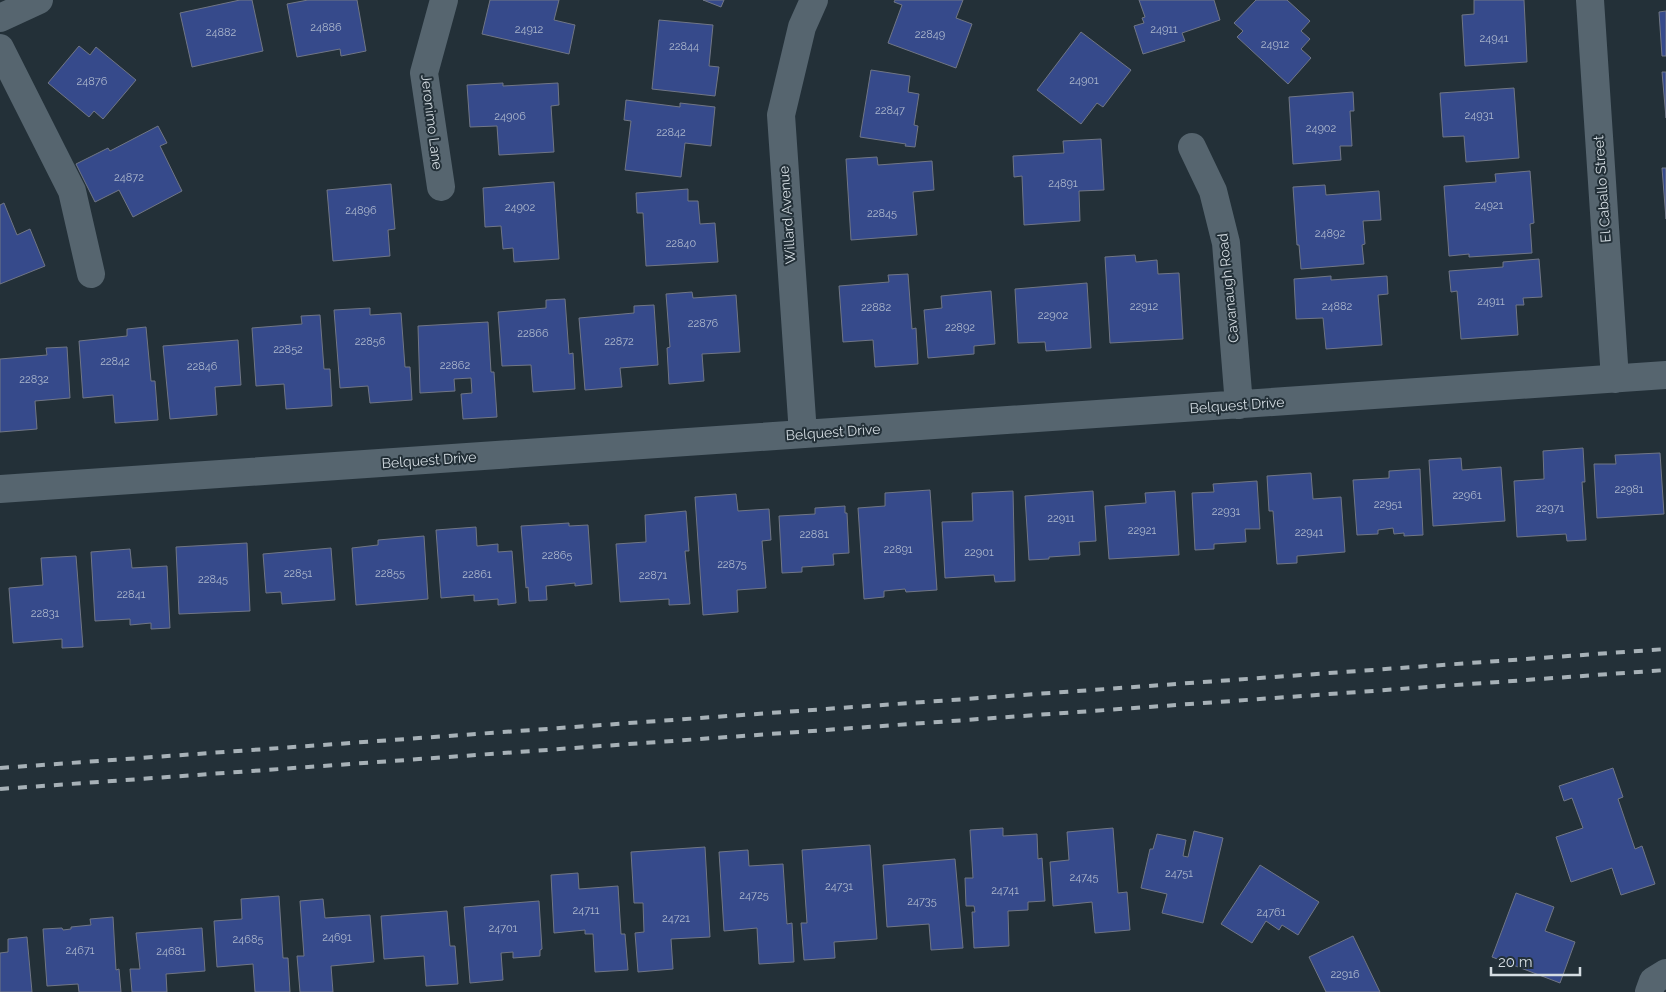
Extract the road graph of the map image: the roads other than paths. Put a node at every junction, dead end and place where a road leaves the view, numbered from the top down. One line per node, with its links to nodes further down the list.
1 (39, 0): 5 (street)
2 (444, 0): 8 (street, Jeronimo Lane)
3 (814, 0): 13 (street, Willard Avenue)
4 (1590, 0): 11 (street, El Caballo Street)
5 (0, 18)
6 (0, 48): 9 (street)
7 (1192, 147): 12 (street, Cavanaugh Road)
8 (440, 186)
9 (91, 274)
10 (1666, 375): 11 (street, Belquest Drive)
11 (1614, 379): 12 (street, Belquest Drive)
12 (1239, 405): 13 (street, Belquest Drive)
13 (803, 434): 14 (street, Belquest Drive)
14 (0, 489)

